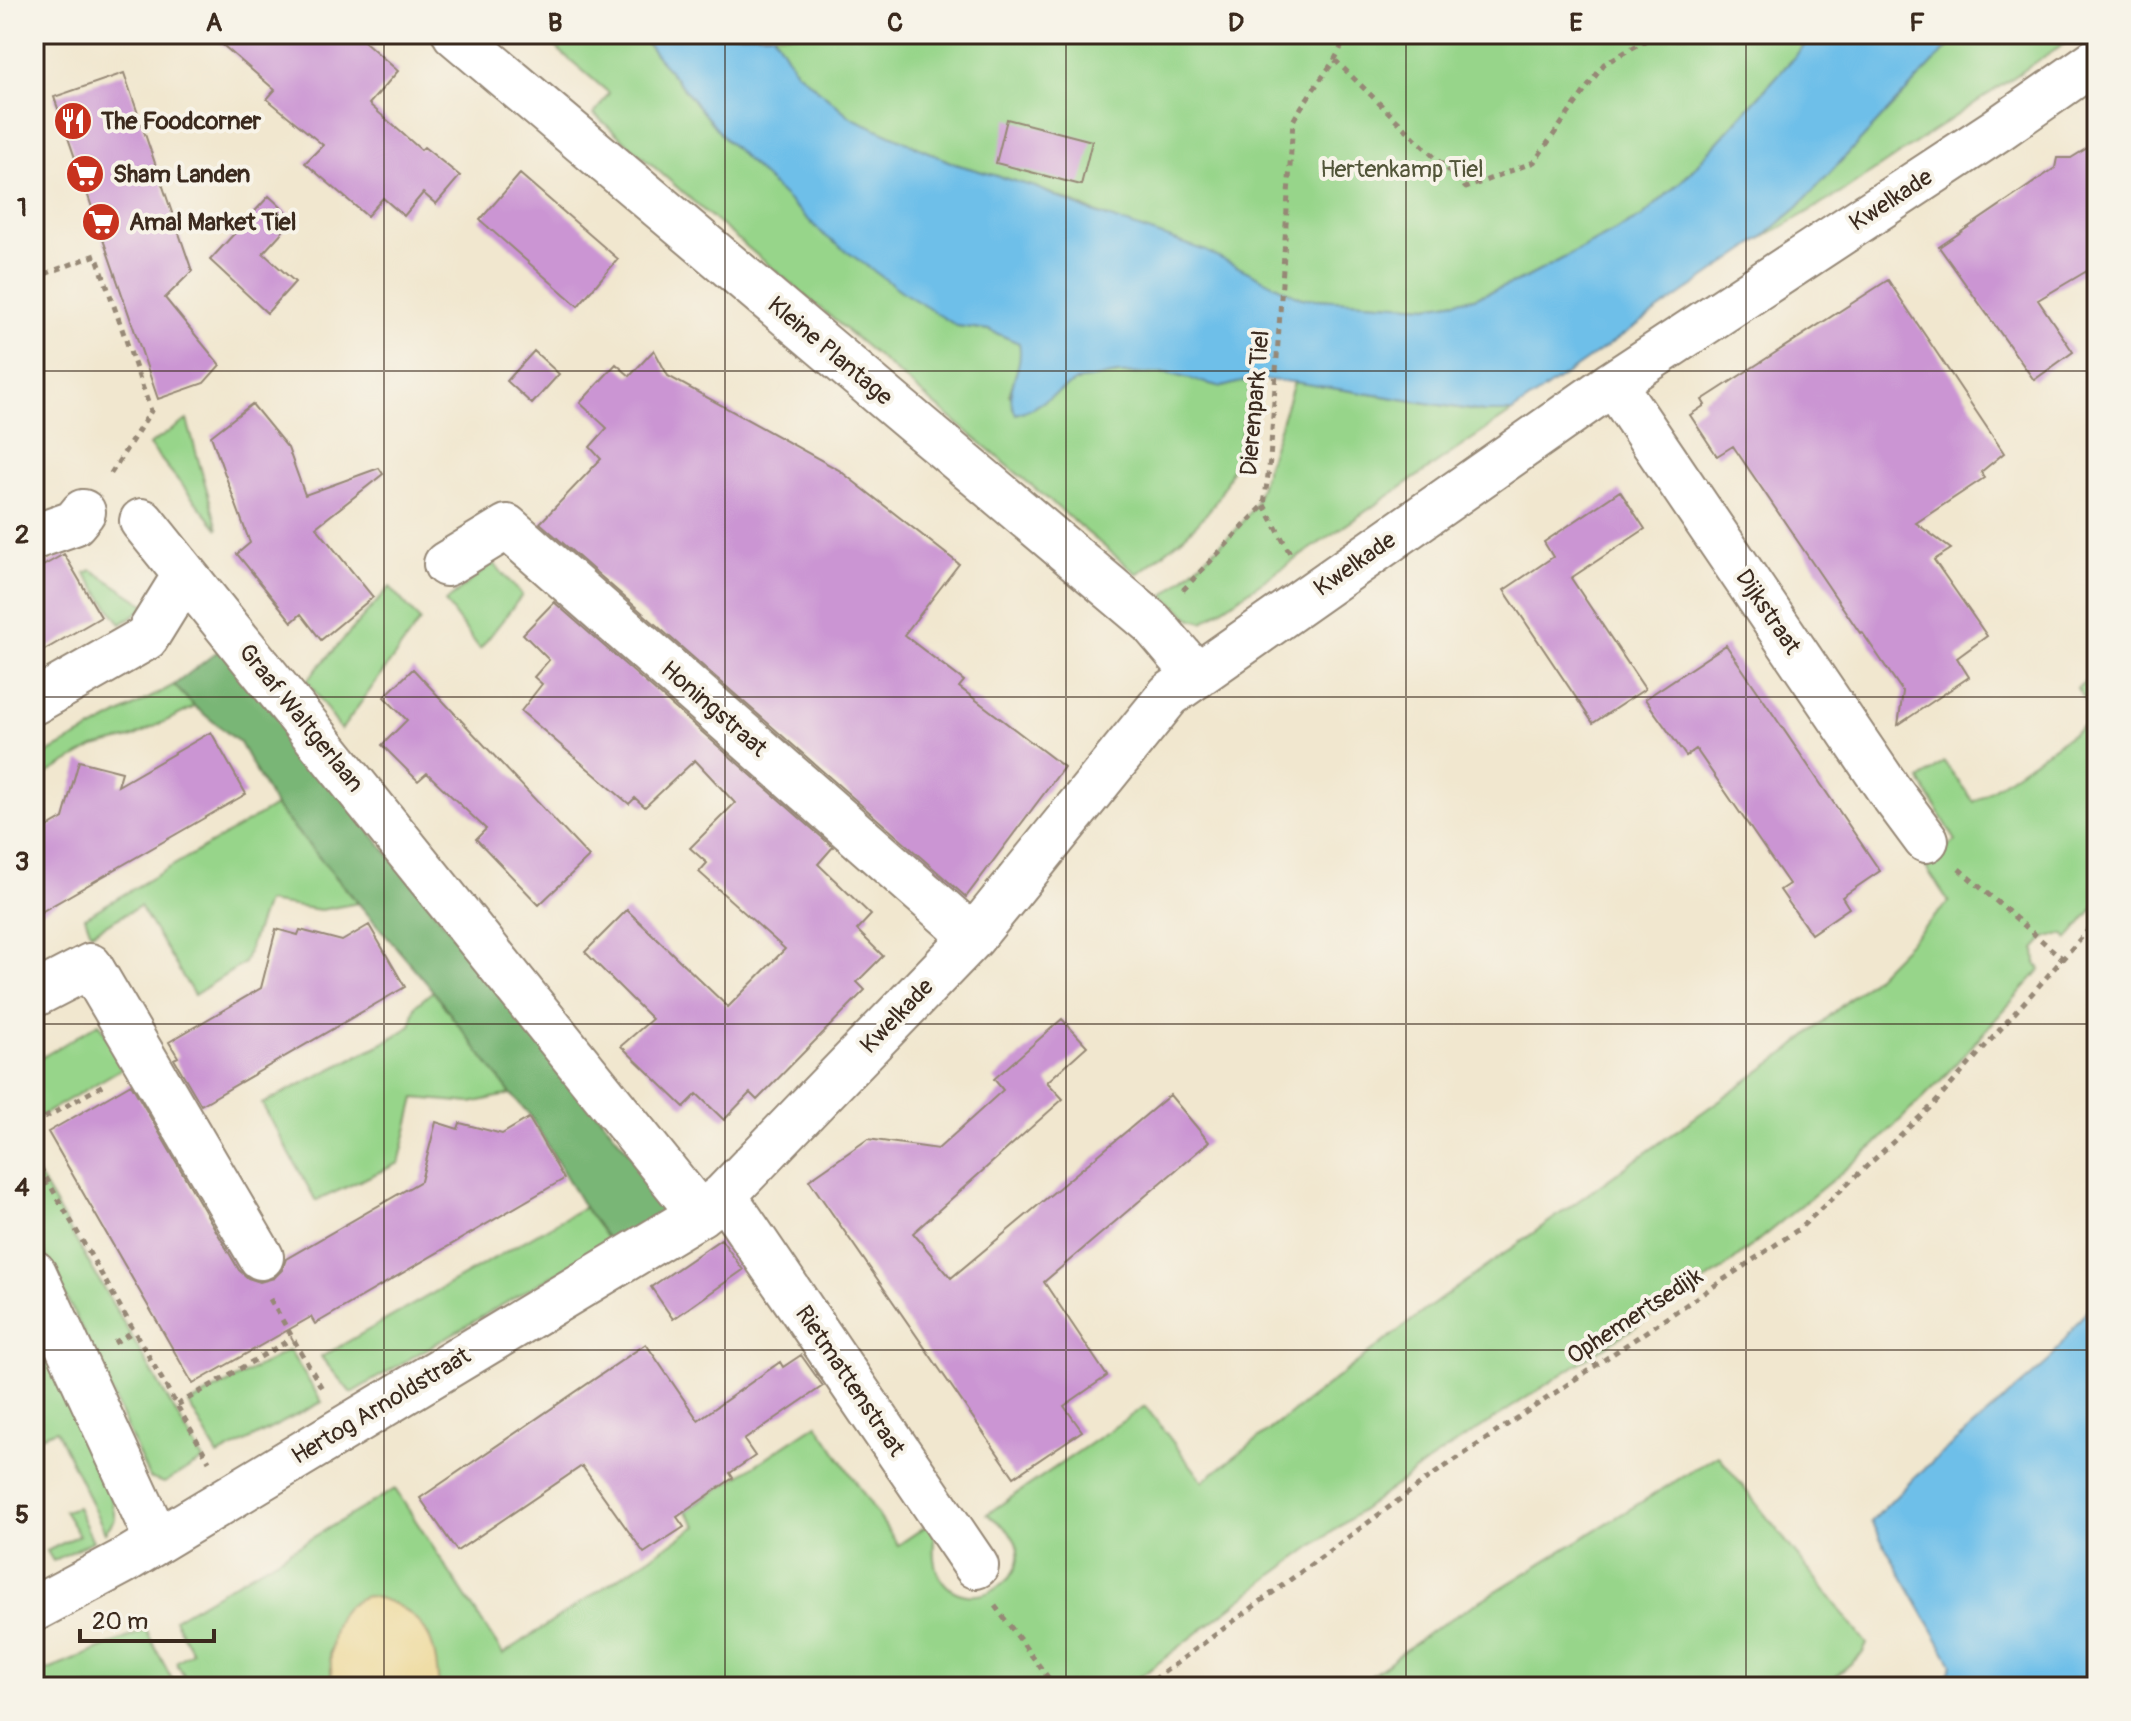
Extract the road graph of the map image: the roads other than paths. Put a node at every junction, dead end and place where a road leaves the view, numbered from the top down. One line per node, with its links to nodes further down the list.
1 (455, 34): 9 (street, Kleine Plantage)
2 (2097, 60): 3 (street, Kwelkade)
3 (1613, 383): 9 (street, Kwelkade); 11 (street, Dijkstraat)
4 (94, 497): 6 (street)
5 (142, 521): 8 (street, Graaf Waltgerlaan)
6 (34, 537)
7 (446, 564): 12 (street, Honingstraat)
8 (185, 575): 10 (street); 14 (street, Graaf Waltgerlaan)
9 (1197, 676): 12 (street, Kwelkade)
10 (34, 702)
11 (1939, 851)
12 (973, 937): 14 (street, Kwelkade)
13 (34, 995): 15 (street)
14 (712, 1205): 17 (street, Hertog Arnoldstraat); 18 (street, Rietmattenstraat)
15 (261, 1257)
16 (34, 1273): 17 (street)
17 (157, 1540): 19 (street, Hertog Arnoldstraat)
18 (976, 1566)
19 (34, 1609)

